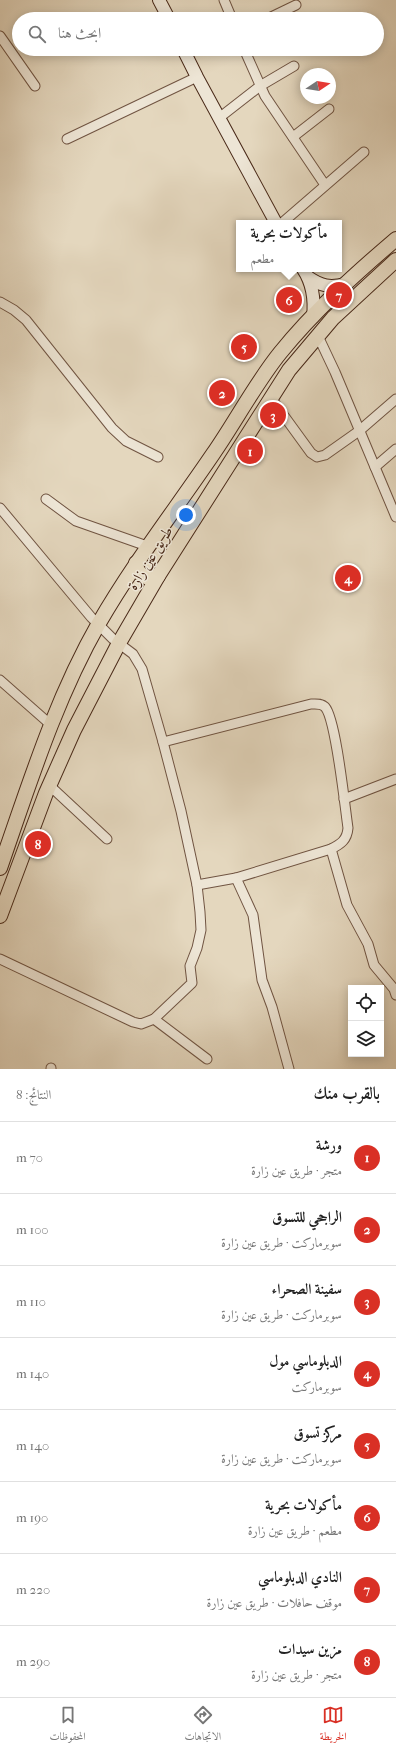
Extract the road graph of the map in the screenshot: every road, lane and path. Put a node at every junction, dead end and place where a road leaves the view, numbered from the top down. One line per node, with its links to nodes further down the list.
1 (159, 0): 4 (main road)
2 (224, 0): 5 (street)
3 (296, 5): 6 (street)
4 (165, 12)
5 (229, 12)
6 (282, 12)
7 (0, 36): 8 (street)
8 (12, 53)
9 (14, 56): 14 (street)
10 (186, 56): 13 (main road)
11 (247, 56): 15 (street)
12 (294, 66): 15 (street)
13 (197, 77): 17 (main road); 19 (street)
14 (35, 86)
15 (260, 86): 17 (street); 18 (street)
16 (329, 109): 18 (street)
17 (219, 118): 22 (main road)
18 (293, 137): 21 (street)
19 (67, 139)
20 (364, 152): 21 (street)
21 (325, 185): 23 (street)
22 (274, 220)
23 (285, 220)
24 (396, 239): 27 (main road, طريق عين زارة)
25 (396, 260): 30 (main road, طريق عين زارة)
26 (306, 273): 27 (main road); 29 (main road)
27 (345, 284): 29 (main road, طريق عين زارة)
28 (0, 302): 35 (street)
29 (313, 317): 40 (main road, طريق عين زارة)
30 (318, 336): 31 (main road, طريق عين زارة); 33 (street)
31 (271, 398): 33 (street); 42 (main road, طريق عين زارة)
32 (396, 399): 33 (street)
33 (359, 431): 36 (street)
34 (396, 449): 36 (street)
35 (158, 457)
36 (375, 468): 39 (street)
37 (46, 499): 40 (street)
38 (0, 508): 43 (street)
39 (396, 517)
40 (147, 546): 41 (main road, طريق عين زارة)
41 (136, 563): 42 (main road); 43 (main road, طريق عين زارة)
42 (158, 576): 44 (main road, طريق عين زارة)
43 (98, 624): 44 (street); 46 (main road, طريق عين زارة)
44 (119, 643): 47 (street); 49 (main road, طريق عين زارة)
45 (0, 680): 46 (street)
46 (50, 725): 53 (main road, طريق عين زارة)
47 (163, 742): 50 (street); 55 (street)
48 (396, 779): 50 (street)
49 (49, 785): 51 (street); 56 (main road, طريق عين زارة)
50 (344, 799): 52 (street)
51 (107, 839)
52 (331, 850): 54 (street); 58 (street)
53 (0, 868)
54 (236, 878): 55 (street); 61 (street)
55 (197, 885): 59 (street)
56 (0, 916)
57 (0, 959): 59 (street)
58 (396, 994)
59 (154, 1019): 60 (street)
60 (207, 1059)
61 (289, 1069)

